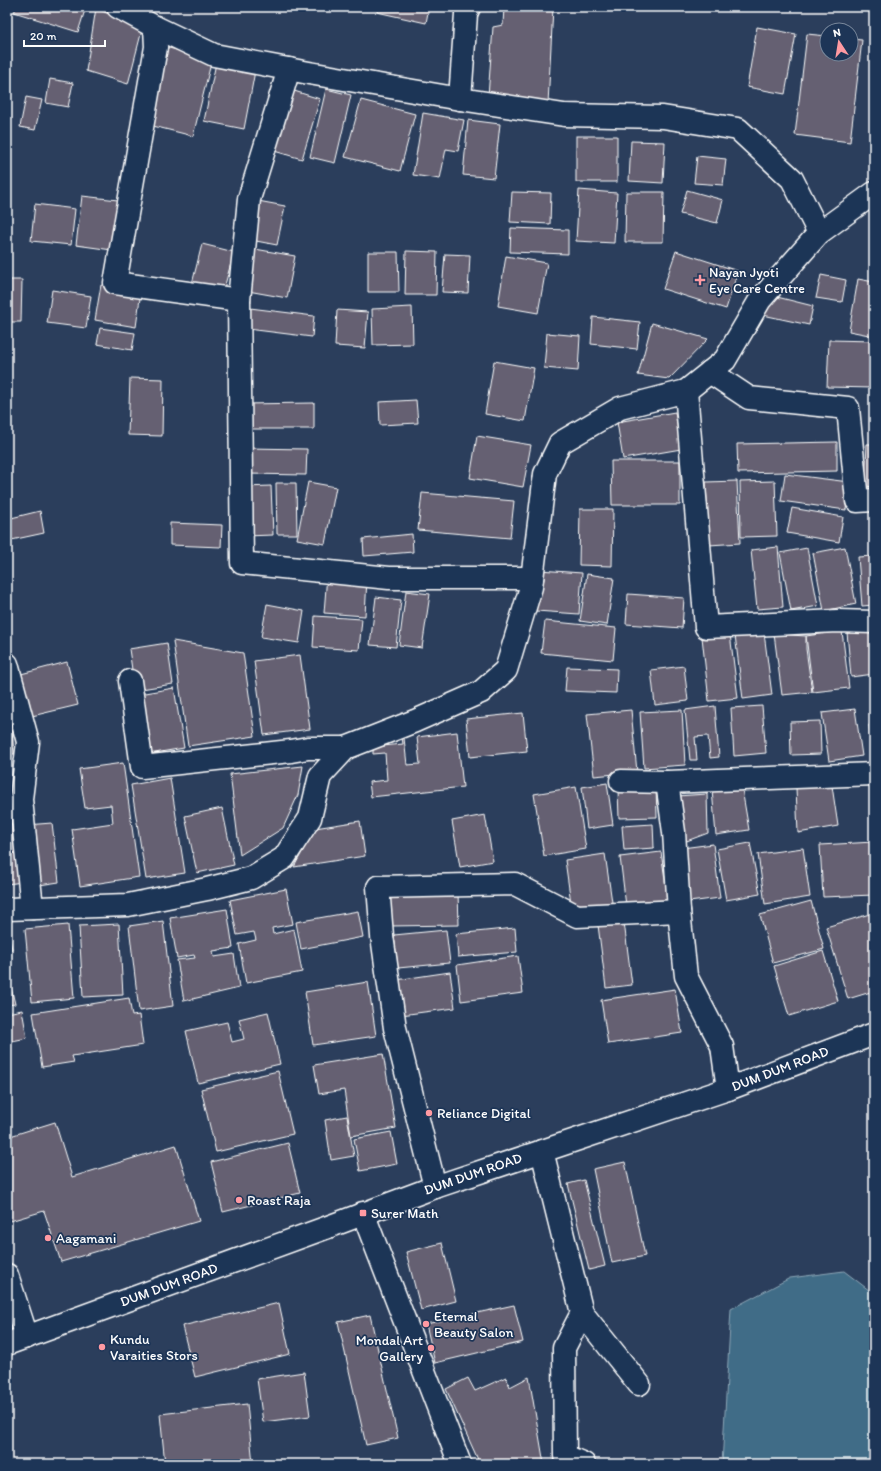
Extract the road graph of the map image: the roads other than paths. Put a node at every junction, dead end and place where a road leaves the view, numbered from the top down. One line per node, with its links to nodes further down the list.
1 (118, 7): 3 (street)
2 (469, 7): 5 (street)
3 (155, 27): 4 (street); 8 (street)
4 (289, 69): 5 (street); 8 (street)
5 (460, 98): 7 (street)
6 (874, 193): 7 (street)
7 (819, 233): 9 (street)
8 (239, 300): 12 (street)
9 (710, 372): 10 (street); 11 (street)
10 (686, 390): 12 (street); 13 (street)
11 (874, 500)
12 (532, 578): 16 (street)
13 (874, 622)
14 (7, 664): 20 (street)
15 (130, 682): 16 (street)
16 (346, 748): 20 (street)
17 (874, 774): 19 (street)
18 (621, 781): 19 (street)
19 (667, 782): 22 (street)
20 (32, 908): 21 (street)
21 (7, 909)
22 (679, 911): 24 (street); 26 (street)
23 (874, 1034): 24 (street, DUM DUM ROAD)
24 (728, 1089): 25 (street, DUM DUM ROAD)
25 (542, 1151): 26 (street, DUM DUM ROAD); 29 (street)
26 (435, 1187): 27 (street, DUM DUM ROAD)
27 (363, 1213): 30 (street, DUM DUM ROAD); 32 (street)
28 (7, 1275): 30 (street)
29 (582, 1313): 31 (street); 33 (street)
30 (17, 1340)
31 (639, 1384)
32 (460, 1464)
33 (584, 1464)

